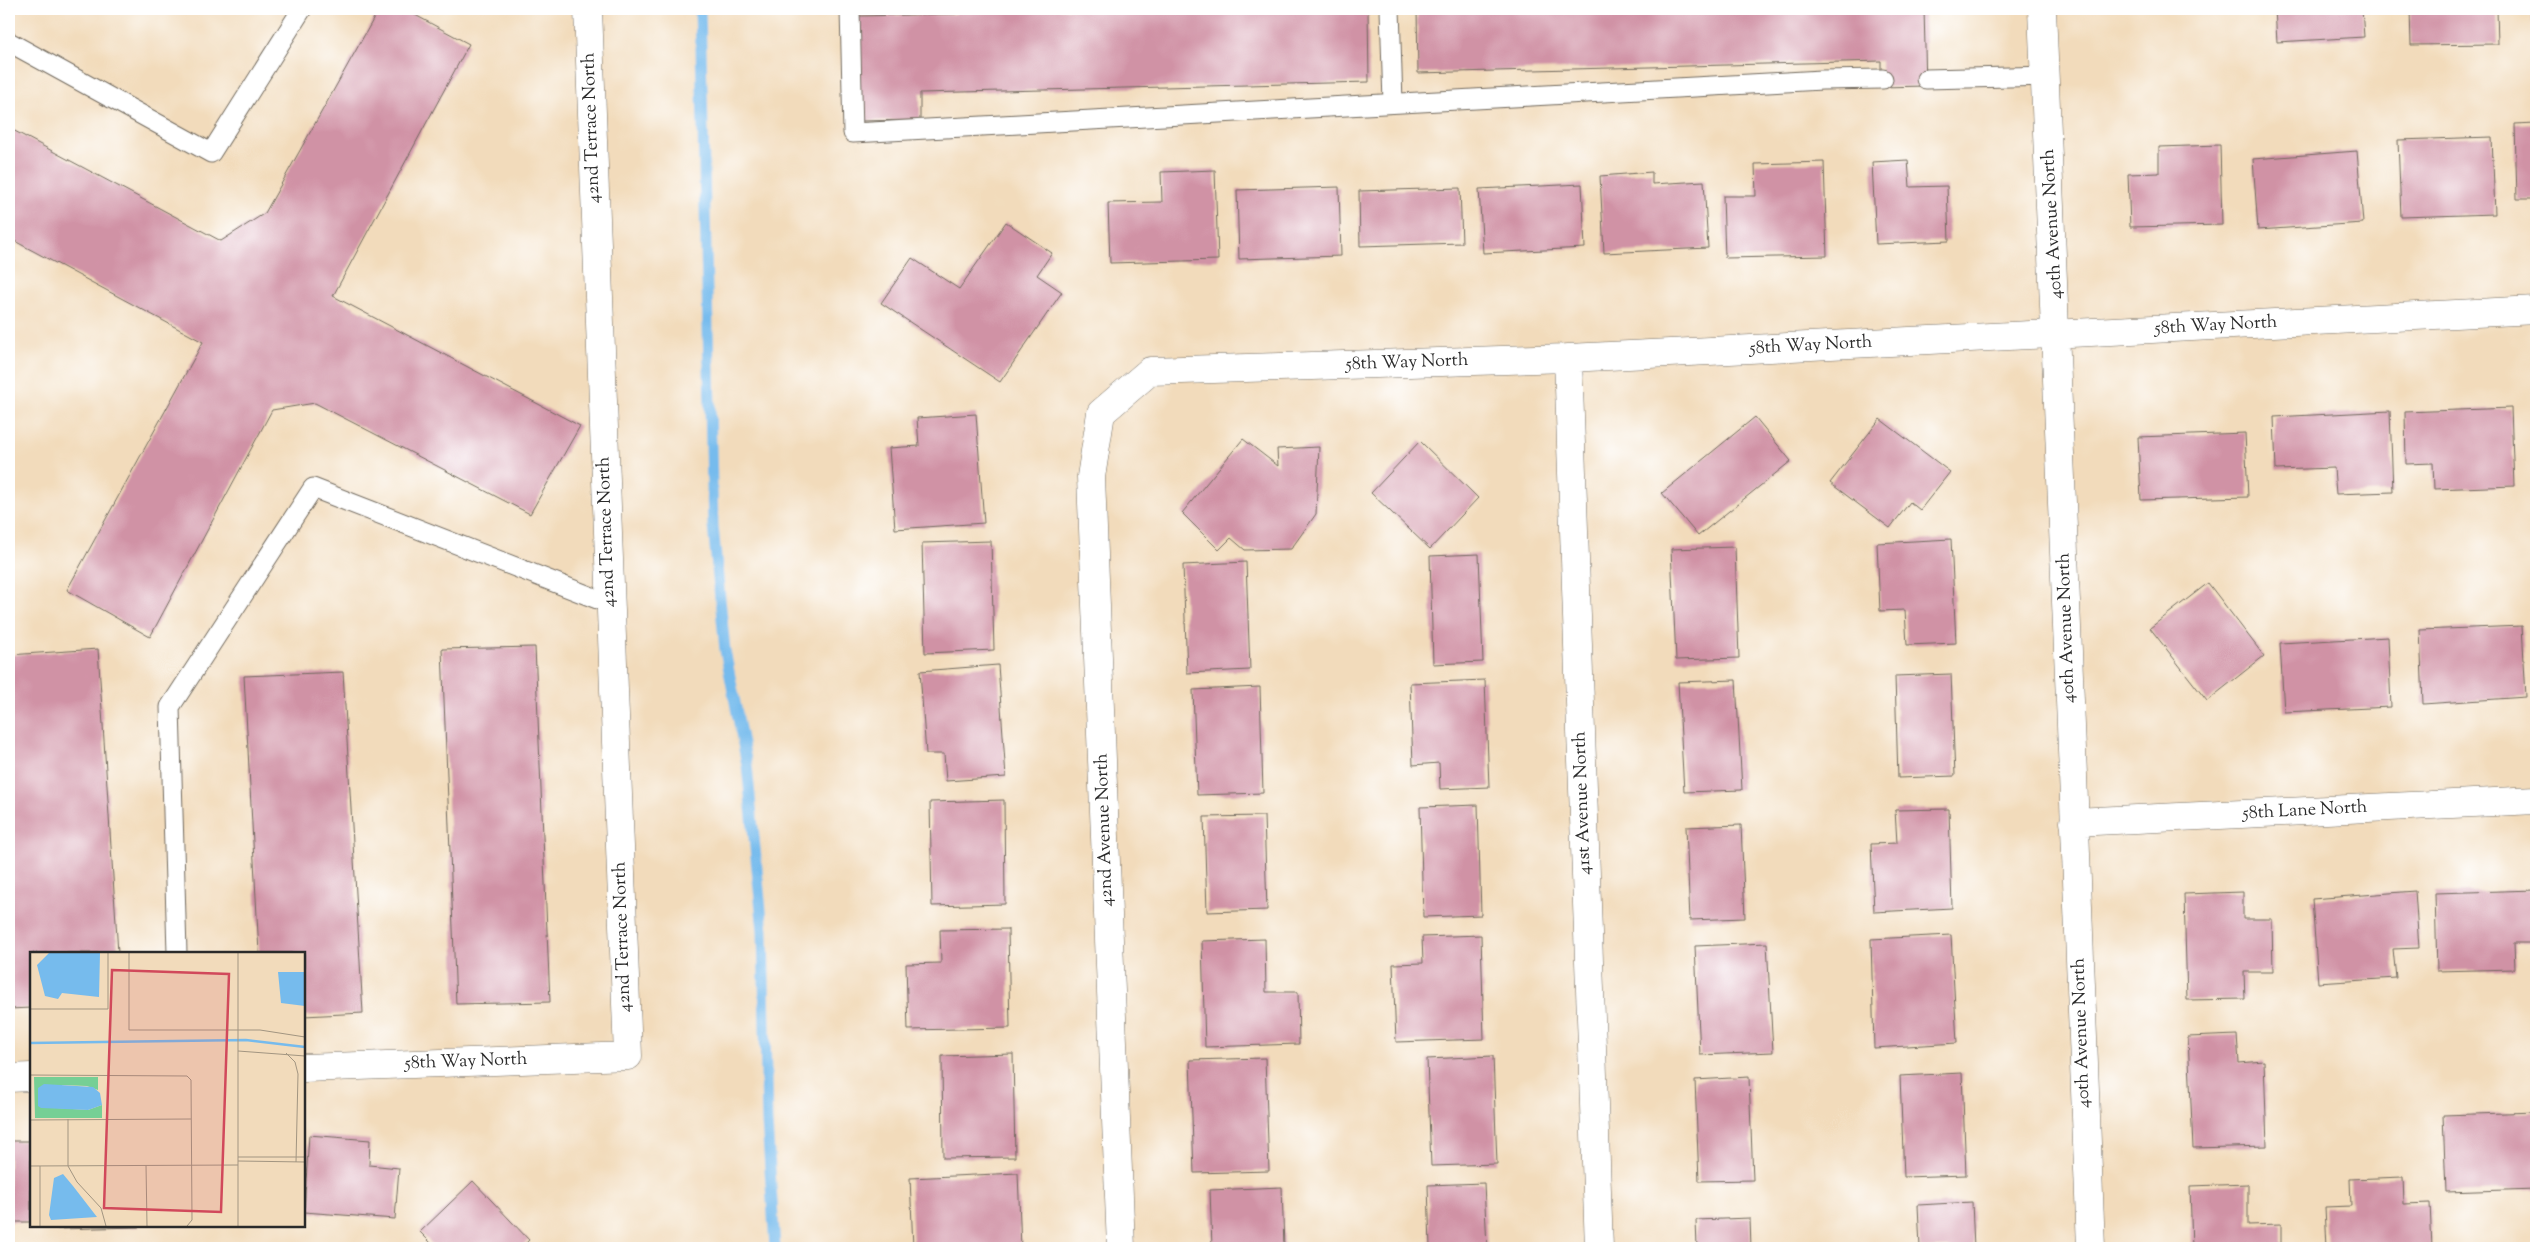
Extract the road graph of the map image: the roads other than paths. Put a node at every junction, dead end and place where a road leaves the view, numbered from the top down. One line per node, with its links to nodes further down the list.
1 (302, 9): 6 (lane)
2 (588, 9): 15 (street, 42nd Terrace North)
3 (850, 9): 10 (lane)
4 (1390, 9): 10 (lane)
5 (2042, 9): 7 (street, 40th Avenue North)
6 (9, 42)
7 (2046, 76): 9 (lane); 12 (street, 40th Avenue North)
8 (1883, 79): 10 (lane)
9 (1926, 79)
10 (1393, 103)
11 (2536, 310): 12 (street, 58th Way North)
12 (2058, 334): 13 (street, 58th Way North); 17 (street, 40th Avenue North)
13 (1568, 358): 14 (street, 58th Way North); 24 (street, 41st Avenue North)
14 (1101, 413): 23 (street, 42nd Avenue North)
15 (610, 604): 18 (lane); 19 (street, 42nd Terrace North)
16 (2536, 800): 17 (street, 58th Lane North)
17 (2074, 822): 25 (street, 40th Avenue North)
18 (177, 952)
19 (628, 1056): 20 (street, 58th Way North)
20 (305, 1068)
21 (30, 1077): 22 (street)
22 (9, 1078)
23 (1120, 1248)
24 (1599, 1248)
25 (2091, 1248)

